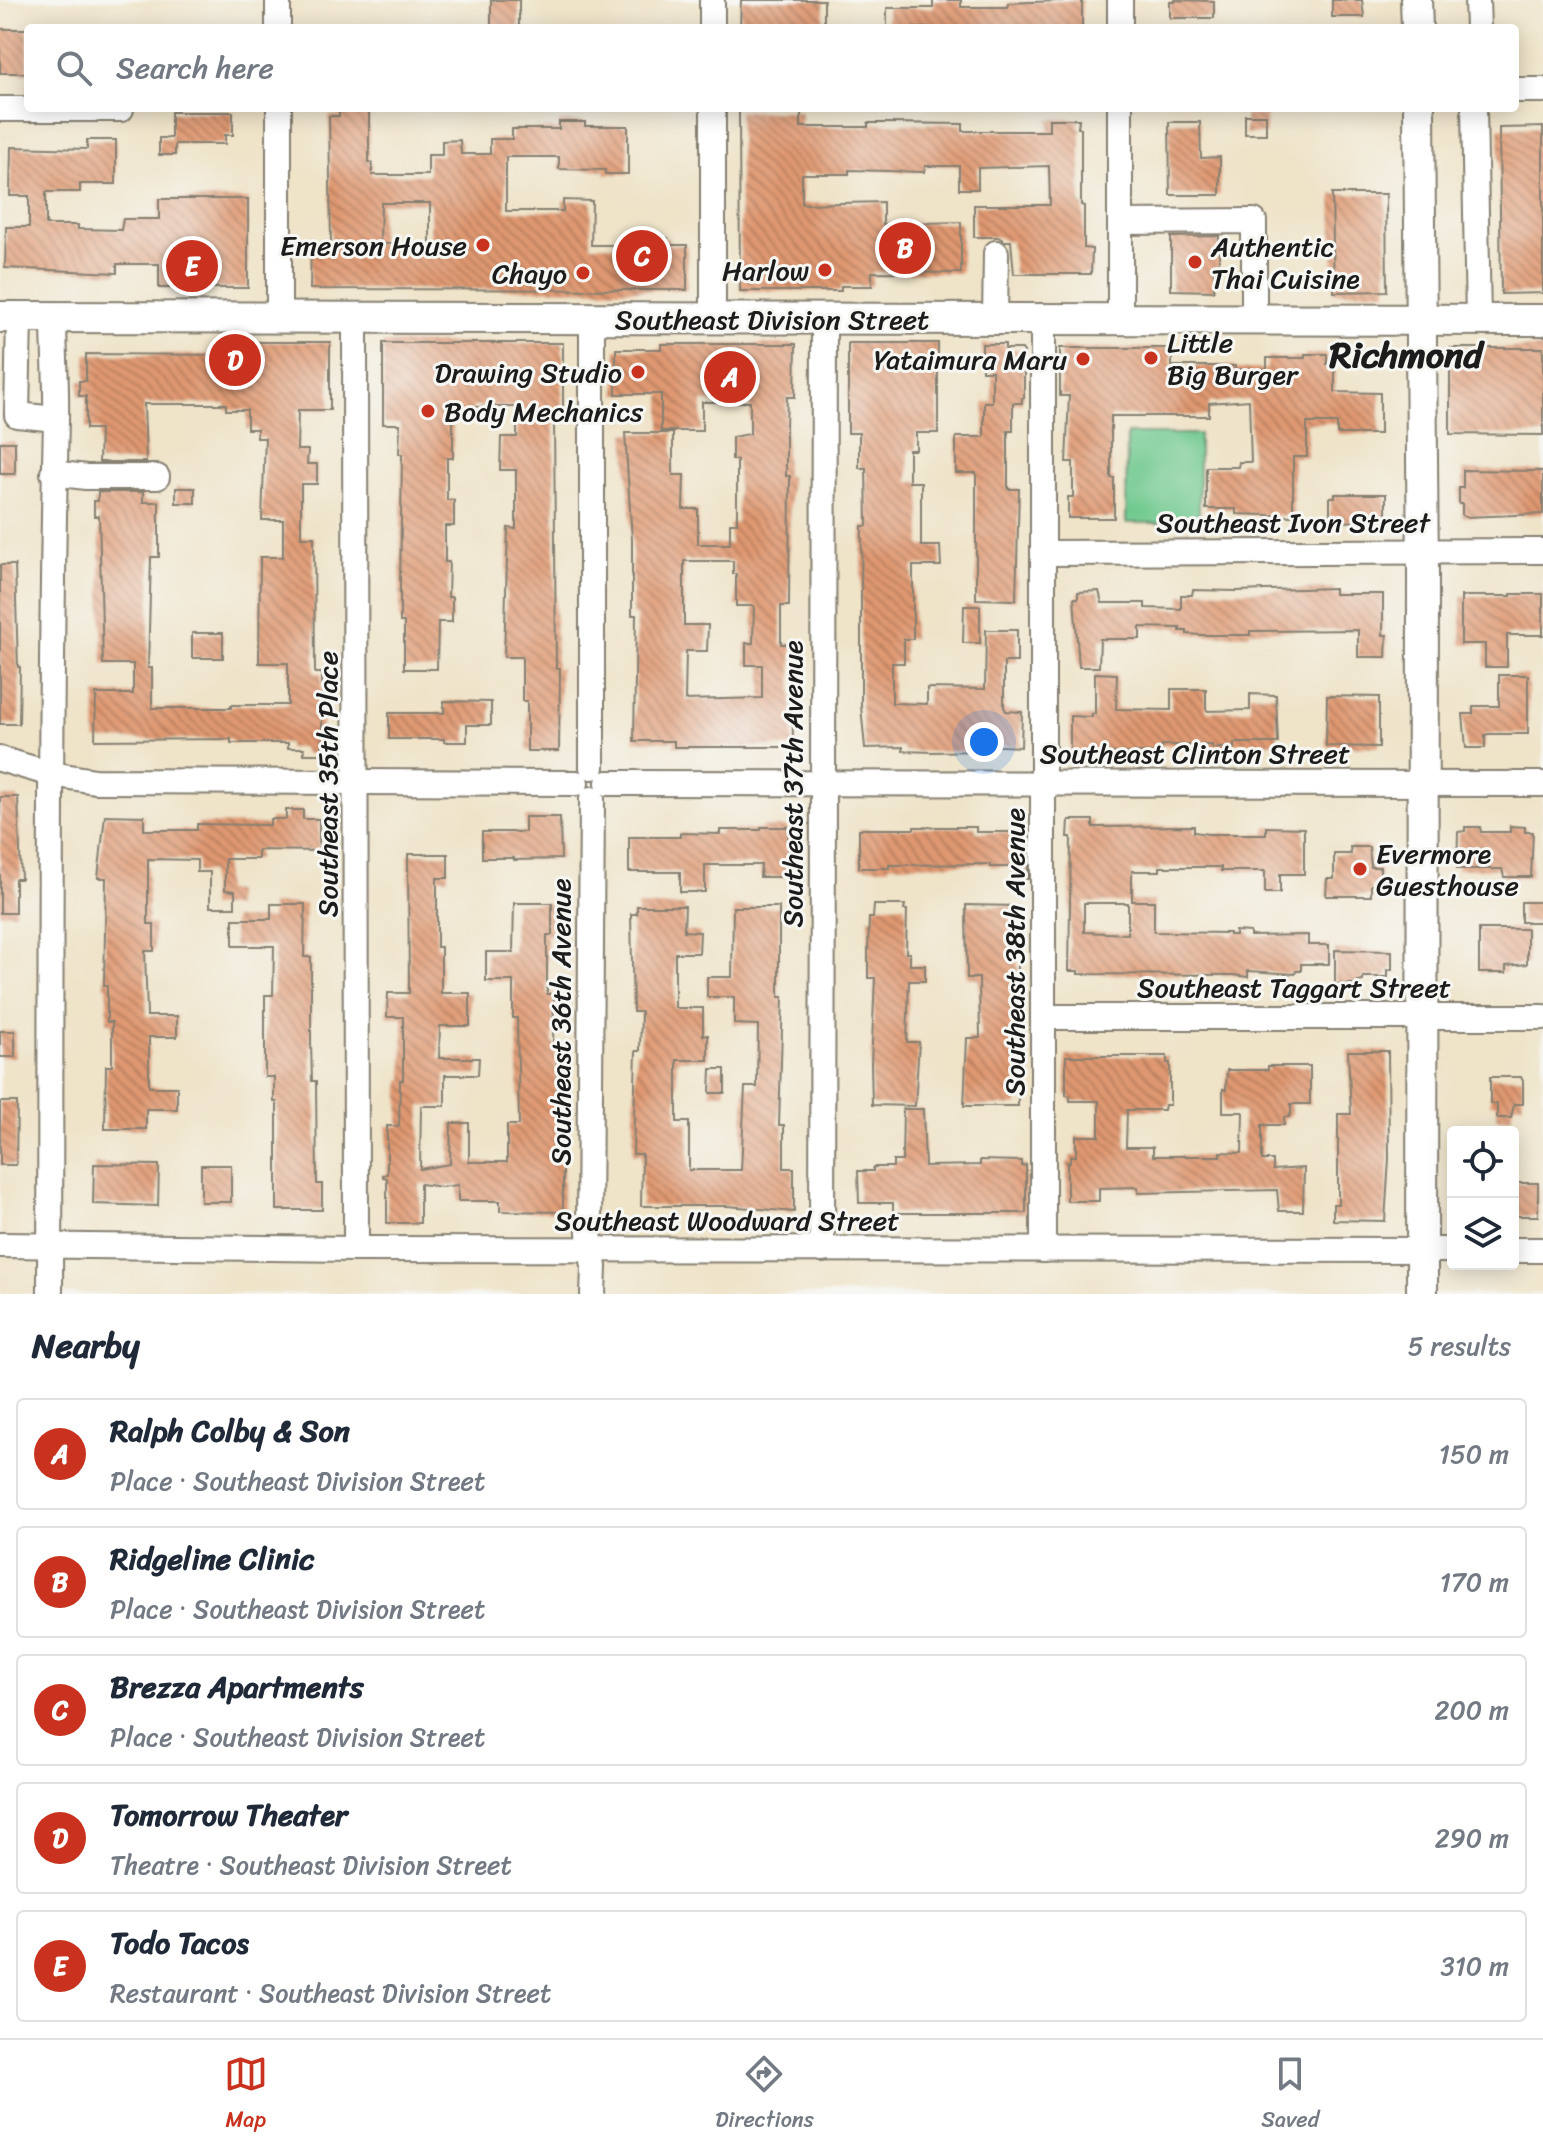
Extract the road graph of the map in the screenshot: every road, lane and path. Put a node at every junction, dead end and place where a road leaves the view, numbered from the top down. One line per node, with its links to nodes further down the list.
1 (278, 0): 6 (street)
2 (712, 0): 7 (street)
3 (1120, 0): 8 (street)
4 (1416, 0): 9 (main road)
5 (1477, 0): 10 (street)
6 (278, 24)
7 (712, 24)
8 (1120, 24)
9 (1417, 24)
10 (1478, 24)
11 (1519, 90): 12 (street)
12 (1543, 90)
13 (0, 109): 14 (street)
14 (24, 109)
15 (279, 112): 24 (street)
16 (713, 112): 27 (street)
17 (1120, 112): 20 (street)
18 (1419, 112): 33 (main road)
19 (1474, 112): 34 (street)
20 (1120, 222): 31 (street); 32 (street)
21 (996, 253): 29 (street)
22 (9, 317): 23 (main road, Southeast Division Street); 36 (street)
23 (54, 317): 24 (main road, Southeast Division Street); 36 (street)
24 (279, 317): 25 (main road, Southeast Division Street)
25 (355, 318): 26 (main road, Southeast Division Street); 44 (street, Southeast 35th Place)
26 (592, 318): 27 (main road, Southeast Division Street); 45 (street, Southeast 36th Avenue)
27 (713, 319): 28 (main road, Southeast Division Street)
28 (824, 319): 29 (main road, Southeast Division Street); 46 (street, Southeast 37th Avenue)
29 (995, 319): 30 (main road, Southeast Division Street)
30 (1043, 319): 31 (main road, Southeast Division Street); 41 (street, Southeast 38th Avenue)
31 (1120, 319): 32 (main road, Southeast Division Street)
32 (1254, 320): 33 (main road, Southeast Division Street)
33 (1420, 320): 34 (main road, Southeast Division Street); 39 (main road)
34 (1478, 320): 35 (main road, Southeast Division Street)
35 (1543, 320)
36 (56, 419): 37 (street)
37 (53, 473): 38 (street); 43 (street)
38 (157, 477)
39 (1423, 551): 40 (street, Southeast Ivon Street); 41 (street, Southeast Ivon Street); 48 (main road)
40 (1543, 551)
41 (1043, 553): 47 (street, Southeast 38th Avenue)
42 (0, 759): 43 (street, Southeast Clinton Street)
43 (51, 774): 44 (street, Southeast Clinton Street); 54 (street)
44 (358, 782): 45 (street, Southeast Clinton Street); 55 (street, Southeast 35th Place)
45 (592, 783): 46 (street, Southeast Clinton Street); 56 (street, Southeast 36th Avenue)
46 (822, 783): 47 (street, Southeast Clinton Street); 57 (street, Southeast 37th Avenue)
47 (1044, 783): 48 (street, Southeast Clinton Street); 50 (street, Southeast 38th Avenue)
48 (1422, 783): 49 (street, Southeast Clinton Street); 51 (main road)
49 (1543, 784)
50 (1044, 1017): 51 (street, Southeast Taggart Street); 58 (street, Southeast 38th Avenue)
51 (1421, 1017): 52 (street, Southeast Taggart Street); 59 (main road)
52 (1543, 1017)
53 (0, 1245): 54 (street, Southeast Woodward Street)
54 (50, 1245): 55 (street, Southeast Woodward Street); 63 (street)
55 (356, 1249): 56 (street, Southeast Woodward Street)
56 (591, 1249): 57 (street, Southeast Woodward Street); 64 (street, Southeast 36th Avenue)
57 (822, 1250): 58 (street, Southeast Woodward Street)
58 (1043, 1250): 59 (street, Southeast Woodward Street)
59 (1422, 1250): 60 (street, Southeast Woodward Street); 65 (main road)
60 (1447, 1250)
61 (1519, 1250): 62 (street)
62 (1543, 1250)
63 (50, 1294)
64 (593, 1294)
65 (1422, 1294)

